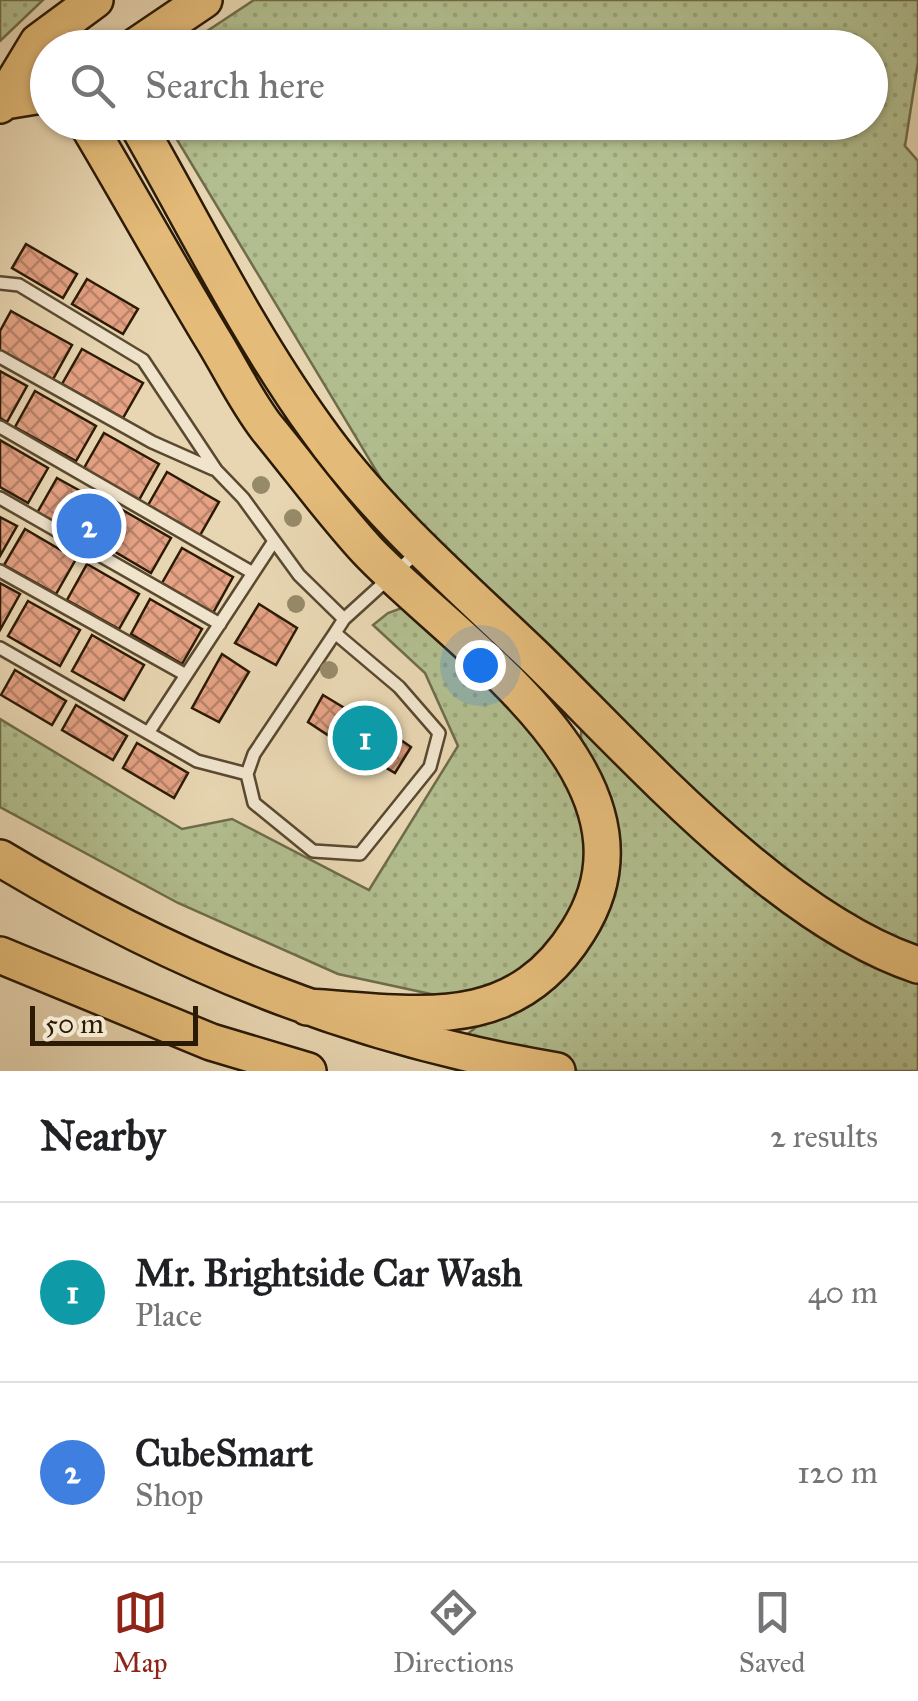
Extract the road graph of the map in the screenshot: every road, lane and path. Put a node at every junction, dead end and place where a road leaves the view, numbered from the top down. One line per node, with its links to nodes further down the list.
1 (95, 0): 3 (main road)
2 (204, 0): 4 (main road)
3 (74, 30)
4 (160, 30)
5 (30, 56): 7 (main road)
6 (30, 98): 7 (main road)
7 (2, 103)
8 (97, 140): 19 (main road)
9 (146, 140): 16 (main road)
10 (0, 282): 13 (lane)
11 (0, 357): 13 (lane)
12 (0, 426): 18 (lane)
13 (216, 470): 15 (lane)
14 (0, 498): 21 (lane)
15 (274, 540): 18 (lane); 20 (lane)
16 (422, 547): 19 (lane); 29 (main road)
17 (0, 571): 24 (lane)
18 (253, 574): 21 (lane)
19 (395, 576): 20 (lane); 30 (main road)
20 (344, 619): 22 (lane)
21 (220, 624): 24 (lane)
22 (335, 632): 26 (lane); 26 (lane)
23 (0, 648): 25 (lane)
24 (186, 675): 25 (lane)
25 (148, 733): 26 (lane)
26 (247, 774)
27 (0, 858): 30 (main road)
28 (0, 955): 31 (main road)
29 (918, 965)
30 (307, 1007): 32 (main road)
31 (308, 1071)
32 (557, 1071)

